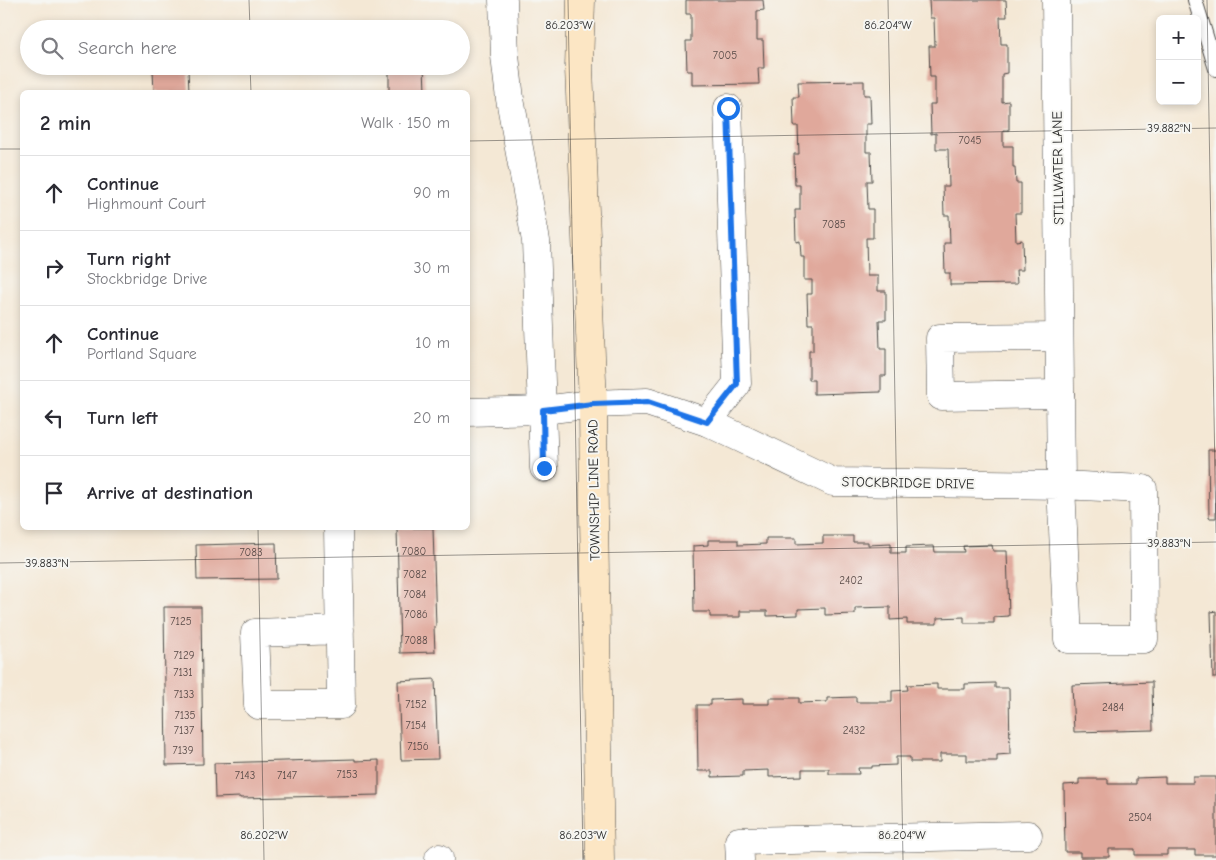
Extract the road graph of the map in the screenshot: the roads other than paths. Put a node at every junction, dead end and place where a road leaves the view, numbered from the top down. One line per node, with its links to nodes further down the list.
1 (504, 0): 10 (street)
2 (581, 0): 9 (main road, TOWNSHIP LINE ROAD)
3 (1056, 0): 7 (street, STILLWATER LANE)
4 (1195, 0): 5 (lane)
5 (1216, 69)
6 (728, 108): 12 (street)
7 (1059, 337): 8 (street, STILLWATER LANE); 8 (street)
8 (1060, 394): 14 (street, STILLWATER LANE)
9 (593, 404): 10 (street, STOCKBRIDGE DRIVE); 12 (street, STOCKBRIDGE DRIVE); 18 (main road, TOWNSHIP LINE ROAD)
10 (543, 410): 11 (street, STOCKBRIDGE DRIVE); 13 (street)
11 (470, 412)
12 (707, 422): 14 (street, STOCKBRIDGE DRIVE)
13 (544, 468)
14 (1061, 486): 14 (street, STOCKBRIDGE DRIVE)
15 (338, 530): 16 (street)
16 (340, 630)
17 (1028, 835): 19 (street)
18 (600, 860)
19 (740, 860)

